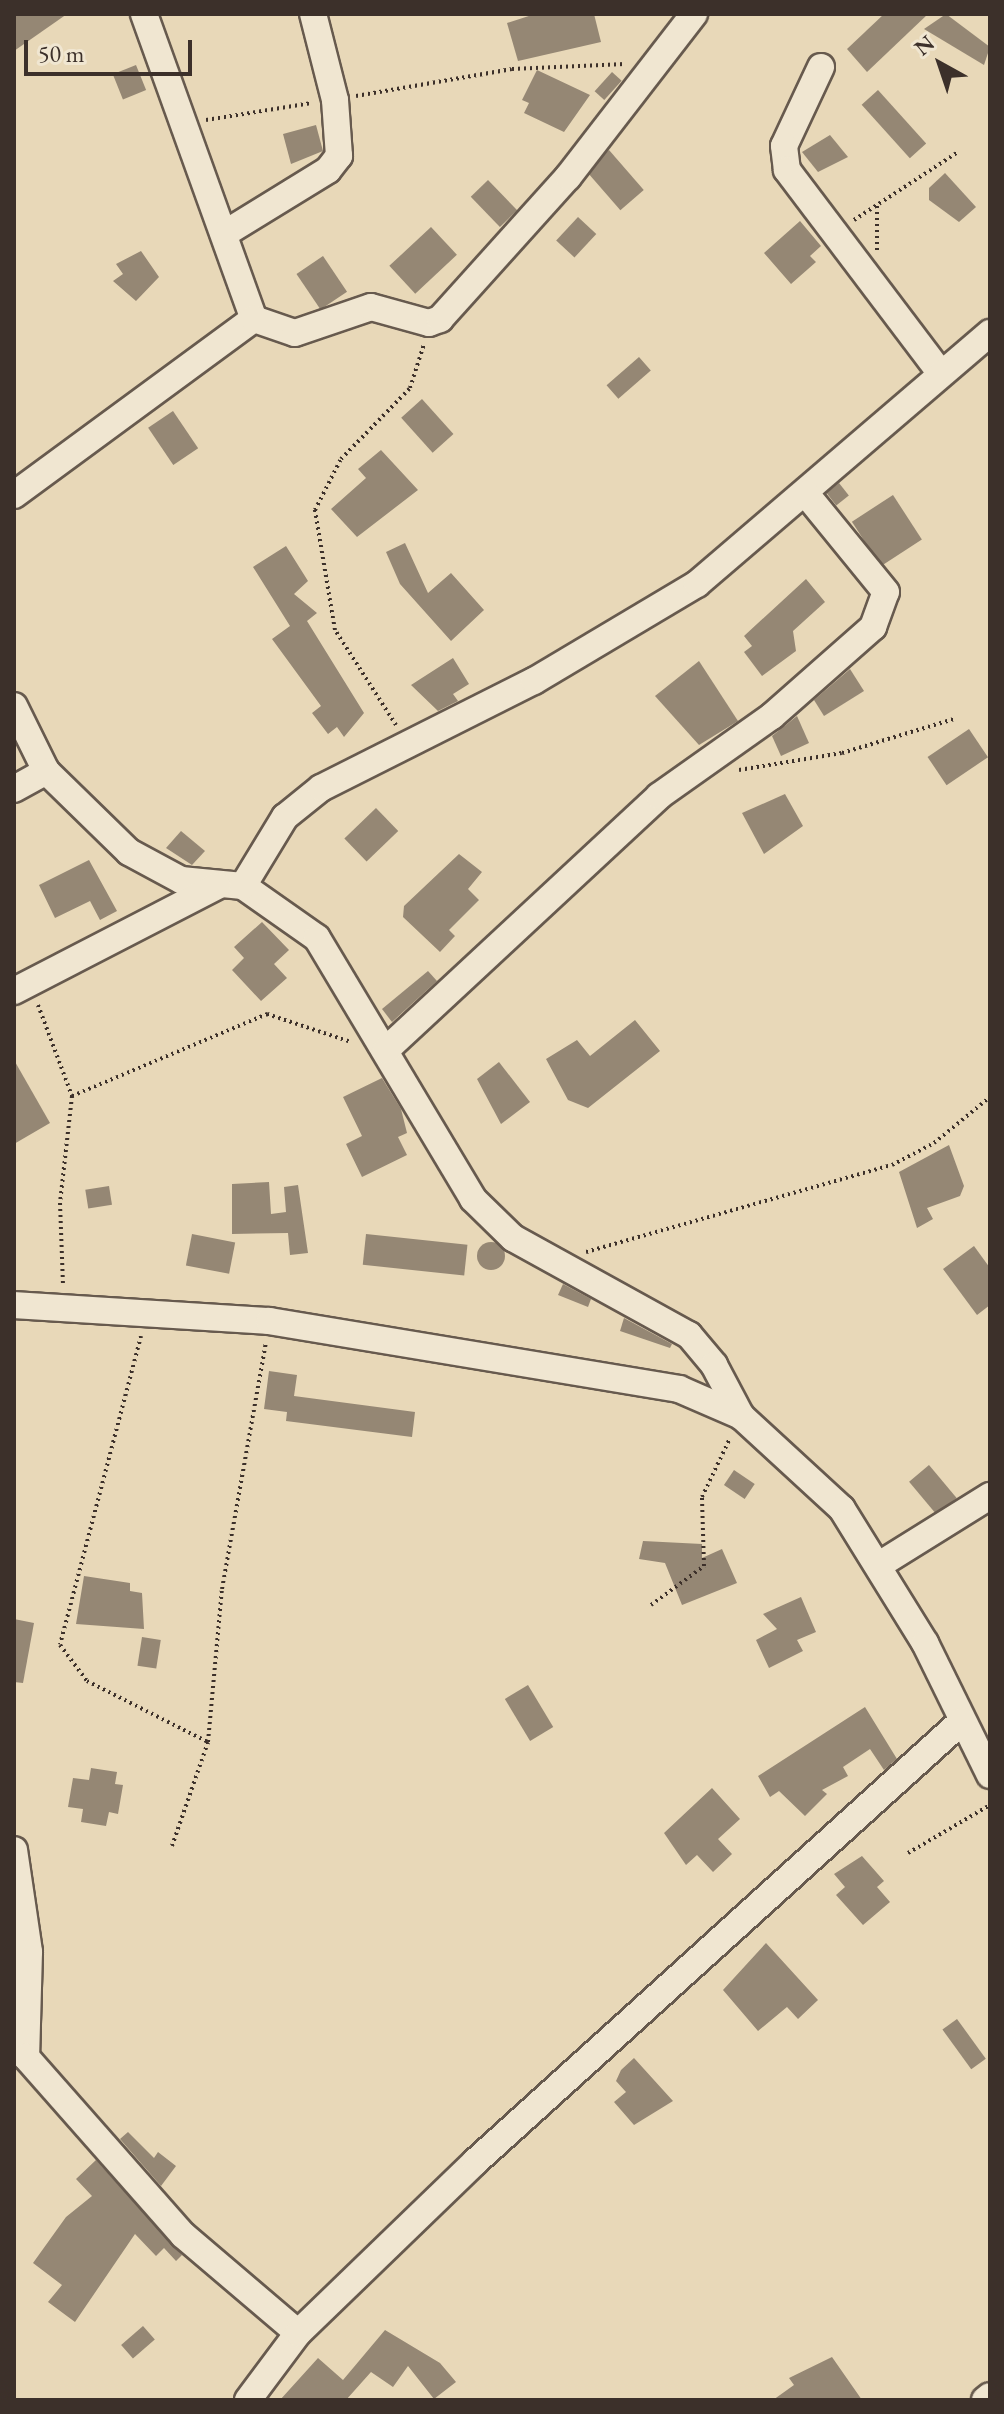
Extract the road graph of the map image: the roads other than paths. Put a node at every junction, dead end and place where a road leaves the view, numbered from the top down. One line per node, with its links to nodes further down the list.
1 (144, 14): 5 (street)
2 (313, 14): 5 (street)
3 (694, 14): 6 (street)
4 (821, 67): 8 (street)
5 (224, 234): 6 (street)
6 (254, 319): 10 (street)
7 (990, 333): 8 (street)
8 (939, 371): 9 (street)
9 (806, 494): 14 (street); 16 (street)
10 (14, 495)
11 (14, 706): 12 (street)
12 (46, 771): 13 (street); 14 (street)
13 (14, 789)
14 (230, 886): 15 (street); 16 (street)
15 (22, 987)
16 (389, 1054): 18 (street)
17 (14, 1305): 18 (street)
18 (741, 1416): 20 (street)
19 (990, 1496): 20 (street)
20 (879, 1565): 21 (street)
21 (976, 1735): 22 (street); 24 (street)
22 (990, 1775)
23 (14, 1850): 24 (street)
24 (298, 2333): 26 (street)
25 (990, 2396): 27 (street)
26 (248, 2400)
27 (985, 2400)

